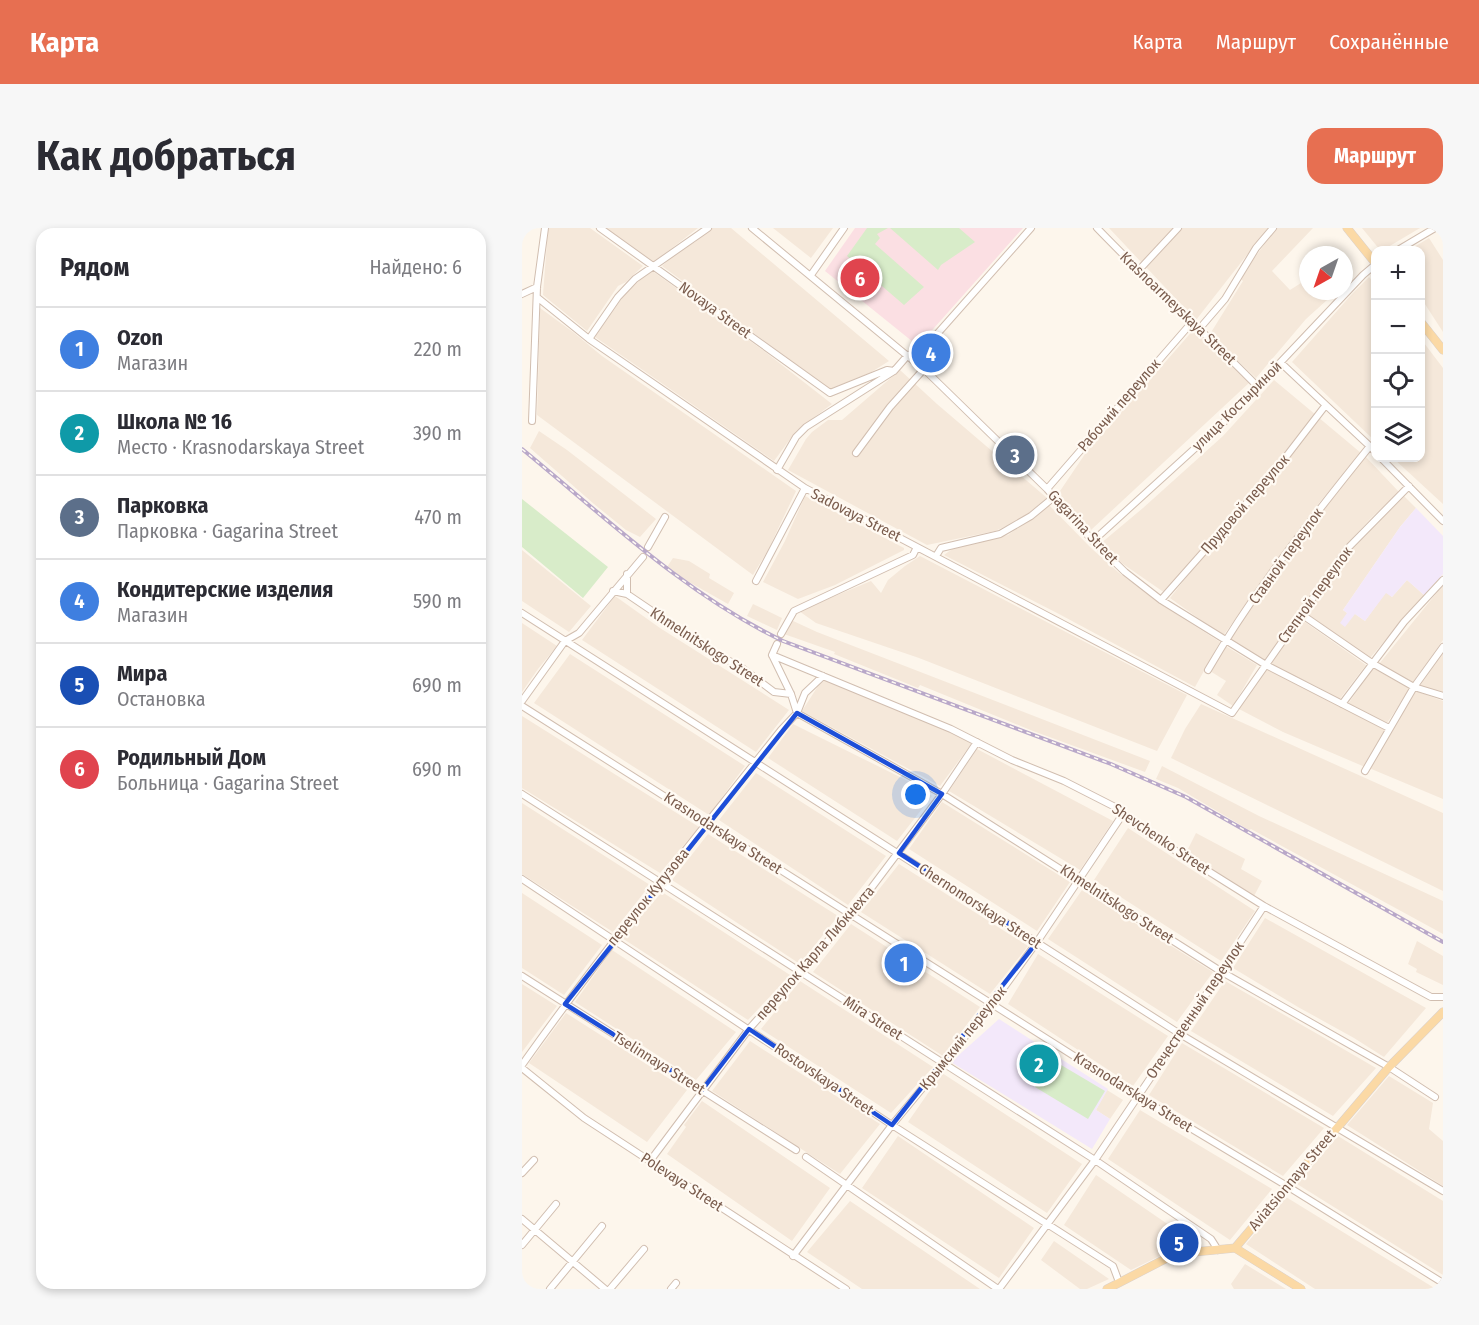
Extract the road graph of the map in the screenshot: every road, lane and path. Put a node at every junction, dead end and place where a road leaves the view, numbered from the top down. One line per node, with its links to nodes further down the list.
1 (545, 228): 18 (street)
2 (600, 228): 14 (street, Novaya Street)
3 (708, 228): 14 (street)
4 (752, 228): 17 (street, Gagarina Street)
5 (844, 228): 17 (street)
6 (1031, 228): 27 (street)
7 (1097, 228): 16 (street, Krasnoarmeyskaya Street)
8 (1178, 228): 16 (street)
9 (1272, 228): 23 (street)
10 (1347, 228): 13 (main road)
11 (1435, 228): 12 (street)
12 (1405, 246)
13 (1371, 258)
14 (654, 266): 24 (street); 30 (street, Novaya Street)
15 (1371, 268): 28 (street, улица Костыриной)
16 (1138, 271): 21 (street, Krasnoarmeyskaya Street)
17 (811, 275): 26 (street, Gagarina Street)
18 (537, 287): 19 (street); 20 (street)
19 (522, 294)
20 (538, 298): 24 (street, Sadovaya Street); 33 (street)
21 (1193, 321): 23 (street, Krasnoarmeyskaya Street); 40 (street, Рабочий переулок)
22 (1425, 327): 25 (main road)
23 (1200, 328): 31 (street, Krasnoarmeyskaya Street)
24 (589, 339): 37 (street, Sadovaya Street)
25 (1443, 350)
26 (908, 355): 27 (street, Gagarina Street); 30 (street)
27 (914, 360): 29 (street, Gagarina Street)
28 (1281, 363): 31 (street, улица Костыриной); 32 (street)
29 (924, 369): 35 (street); 40 (street, Gagarina Street)
30 (894, 371): 37 (street)
31 (1258, 387): 44 (street, улица Костыриной)
32 (1325, 406): 34 (street); 54 (street, Прудовой переулок)
33 (532, 421)
34 (1370, 446): 59 (street, Ставной переулок)
35 (856, 453)
36 (1385, 462): 38 (street)
37 (777, 470): 39 (street, Sadovaya Street)
38 (1409, 486): 43 (street); 56 (street, Степной переулок)
39 (805, 488): 46 (street, Sadovaya Street); 51 (street)
40 (1047, 489): 41 (street, Gagarina Street)
41 (1054, 497): 44 (street, Gagarina Street); 47 (street)
42 (665, 517): 45 (street)
43 (1443, 521)
44 (1093, 541): 54 (street, Gagarina Street)
45 (648, 547)
46 (917, 547): 47 (street, Sadovaya Street); 57 (street)
47 (936, 556): 73 (street, Sadovaya Street)
48 (643, 557): 49 (street)
49 (627, 573): 52 (street); 53 (street)
50 (1443, 580): 63 (street)
51 (756, 581)
52 (613, 591): 53 (street, Khmelnitskogo Street); 58 (street)
53 (627, 594): 68 (street, Khmelnitskogo Street)
54 (1161, 600): 59 (street, Gagarina Street)
55 (522, 613): 58 (street, Chernomorskaya Street)
56 (1301, 614): 63 (street); 64 (street, Степной переулок)
57 (781, 634)
58 (565, 641): 70 (street); 76 (street, Chernomorskaya Street)
59 (1225, 641): 64 (street, Gagarina Street); 65 (street, Ставной переулок)
60 (777, 644): 62 (street)
61 (1443, 647): 67 (street)
62 (772, 655): 66 (street, Shevchenko Street); 68 (street)
63 (1372, 663): 67 (street); 71 (street)
64 (1266, 665): 71 (street, Gagarina Street); 73 (street, Степной переулок)
65 (1208, 670)
66 (823, 676): 72 (street, переулок Кутузова); 75 (street, Shevchenko Street)
67 (1414, 687): 69 (street); 74 (street)
68 (791, 694): 72 (street)
69 (1443, 696)
70 (522, 704): 81 (street, Krasnodarskaya Street)
71 (1342, 704): 74 (street, Gagarina Street)
72 (797, 713): 76 (street, переулок Кутузова); 79 (street, Khmelnitskogo Street)
73 (1232, 713)
74 (1389, 728): 77 (street)
75 (977, 742): 79 (street, переулок Карла Либкнехта); 80 (street, Shevchenko Street)
76 (756, 761): 81 (street, переулок Кутузова); 82 (street, Chernomorskaya Street)
77 (1365, 771)
78 (522, 794): 85 (street, Mira Street)
79 (942, 794): 82 (street, переулок Карла Либкнехта); 84 (street, Khmelnitskogo Street)
80 (1123, 814): 84 (street, Крымский переулок); 86 (street, Shevchenko Street)
81 (707, 822): 85 (street, переулок Кутузова); 87 (street, Krasnodarskaya Street)
82 (899, 853): 87 (street, переулок Карла Либкнехта); 89 (street, Chernomorskaya Street)
83 (522, 879): 88 (street, Rostovskaya Street)
84 (1079, 880): 89 (street, Крымский переулок); 91 (street, Khmelnitskogo Street)
85 (662, 882): 88 (street, переулок Кутузова); 90 (street, Mira Street)
86 (1264, 906): 91 (street, Отечественный переулок); 93 (street, Shevchenko Street)
87 (851, 915): 90 (street, переулок Карла Либкнехта); 95 (street, Krasnodarskaya Street)
88 (613, 940): 94 (street, переулок Кутузова); 97 (street, Rostovskaya Street)
89 (1037, 942): 95 (street, Крымский переулок); 98 (street, Chernomorskaya Street)
90 (801, 972): 97 (street, переулок Карла Либкнехта); 99 (street, Mira Street)
91 (1222, 972): 98 (street, Отечественный переулок); 101 (street, Khmelnitskogo Street)
92 (522, 976): 94 (street, Tselinnaya Street)
93 (1443, 997)
94 (565, 1004): 100 (street, переулок Кутузова); 102 (street, Tselinnaya Street)
95 (992, 1004): 99 (street, Крымский переулок); 103 (street, Krasnodarskaya Street)
96 (1443, 1012): 101 (main road, Aviatsionnaya Street)
97 (749, 1029): 102 (street, переулок Карла Либкнехта); 105 (street, Rostovskaya Street)
98 (1180, 1035): 103 (street, Отечественный переулок); 106 (street, Chernomorskaya Street)
99 (942, 1063): 105 (street, Крымский переулок); 110 (street, Mira Street)
100 (522, 1067): 111 (street, Polevaya Street)
101 (1389, 1067): 104 (street, Khmelnitskogo Street); 106 (main road, Aviatsionnaya Street)
102 (702, 1090): 107 (street, Tselinnaya Street); 111 (street, переулок Карла Либкнехта)
103 (1137, 1096): 110 (street, Отечественный переулок); 114 (street, Krasnodarskaya Street)
104 (1435, 1097)
105 (892, 1125): 113 (street, Крымский переулок); 118 (street, Rostovskaya Street)
106 (1336, 1128): 114 (main road, Aviatsionnaya Street); 115 (street, Chernomorskaya Street)
107 (796, 1150)
108 (806, 1157): 113 (street)
109 (534, 1160): 112 (street)
110 (1095, 1160): 118 (street, Отечественный переулок); 124 (street, Mira Street)
111 (650, 1161): 125 (street, Polevaya Street)
112 (522, 1173)
113 (846, 1184): 125 (street, Крымский переулок); 133 (street)
114 (1287, 1186): 122 (main road, Aviatsionnaya Street); 128 (street, Krasnodarskaya Street)
115 (1443, 1191)
116 (556, 1204): 120 (street)
117 (522, 1219): 120 (street)
118 (1047, 1223): 127 (street, Rostovskaya Street); 133 (street, Отечественный переулок)
119 (602, 1226): 126 (street)
120 (534, 1230): 121 (street); 126 (street)
121 (522, 1245)
122 (1235, 1248): 124 (main road); 135 (main road)
123 (644, 1249): 131 (street)
124 (1218, 1250): 127 (main road)
125 (793, 1256): 132 (street, Polevaya Street)
126 (572, 1262): 129 (street); 130 (street)
127 (1119, 1282): 134 (main road)
128 (1443, 1283)
129 (550, 1289)
130 (605, 1289)
131 (610, 1289)
132 (846, 1289)
133 (998, 1289)
134 (1107, 1289)
135 (1301, 1289)

